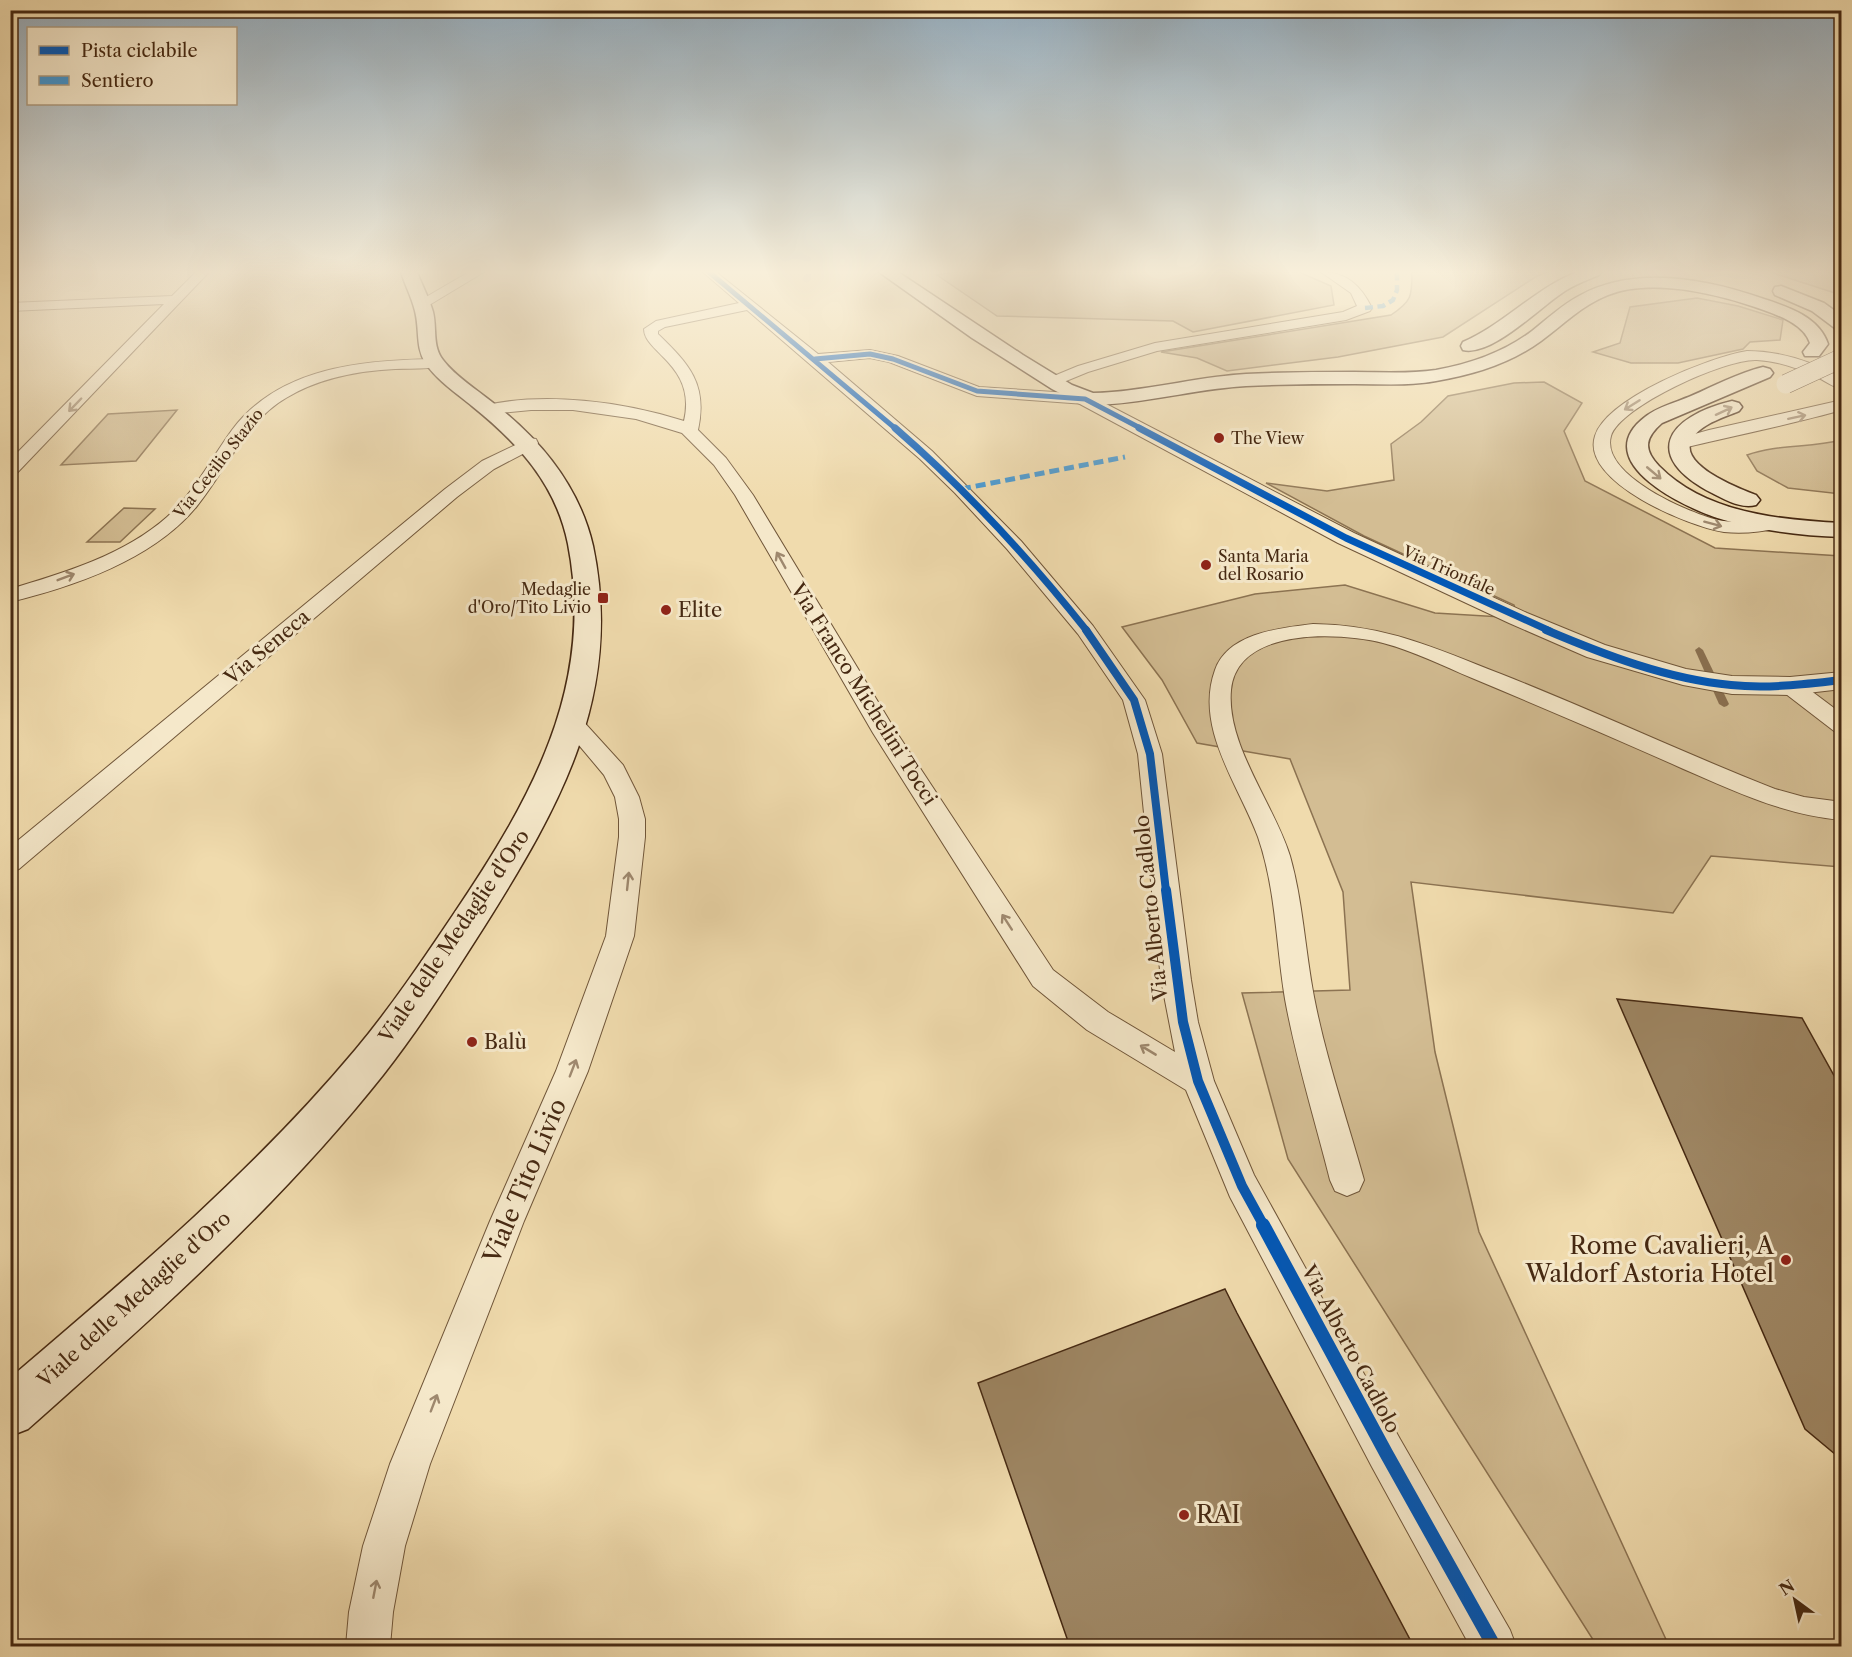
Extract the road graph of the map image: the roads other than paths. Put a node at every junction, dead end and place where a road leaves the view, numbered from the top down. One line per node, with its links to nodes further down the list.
1 (128, 349): 25 (street, one-way to 25)
2 (428, 349): 15 (main road)
3 (665, 349): 22 (street)
4 (802, 349): 11 (street, Via Alberto Cadlolo)
5 (1001, 349): 16 (main road, Via Trionfale)
6 (1148, 349): 14 (street)
7 (1459, 349): 10 (main road)
8 (1514, 349): 17 (main road, one-way to 8)
9 (1814, 349): 27 (main road, one-way to 27)
10 (1450, 352)
11 (815, 359): 19 (street); 36 (street, Via Alberto Cadlolo)
12 (1841, 359): 24 (main road, one-way to 12, bridge)
13 (1406, 360): 17 (main road)
14 (1107, 362): 16 (street); 19 (street)
15 (435, 363): 21 (main road, Viale delle Medaglie d'Oro); 29 (street, Via Cecilio Stazio, one-way to 15)
16 (1054, 381): 19 (main road, Via Trionfale)
17 (1228, 381): 19 (main road)
18 (1842, 385): 27 (street, one-way to 27)
19 (1078, 395): 31 (street, Via Trionfale)
20 (1842, 405): 24 (street, one-way to 20)
21 (489, 409): 22 (street); 23 (main road, Viale delle Medaglie d'Oro)
22 (690, 430): 36 (street, Via Franco Michelini Tocci, one-way to 22)
23 (530, 443): 32 (main road, Viale delle Medaglie d'Oro); 35 (street, Via Seneca)
24 (1679, 444): 26 (main road)
25 (10, 470)
26 (1842, 513)
27 (1772, 525): 28 (main road)
28 (1842, 530)
29 (10, 596)
30 (1842, 680): 31 (street, Via Trionfale)
31 (1790, 686): 33 (street)
32 (574, 725): 38 (main road, Viale delle Medaglie d'Oro); 39 (street, Viale Tito Livio, one-way to 32)
33 (1842, 726)
34 (1842, 811): 37 (street)
35 (10, 862)
36 (1198, 1081): 40 (street, Via Alberto Cadlolo)
37 (1347, 1180)
38 (10, 1411)
39 (368, 1647)
40 (1494, 1647)

